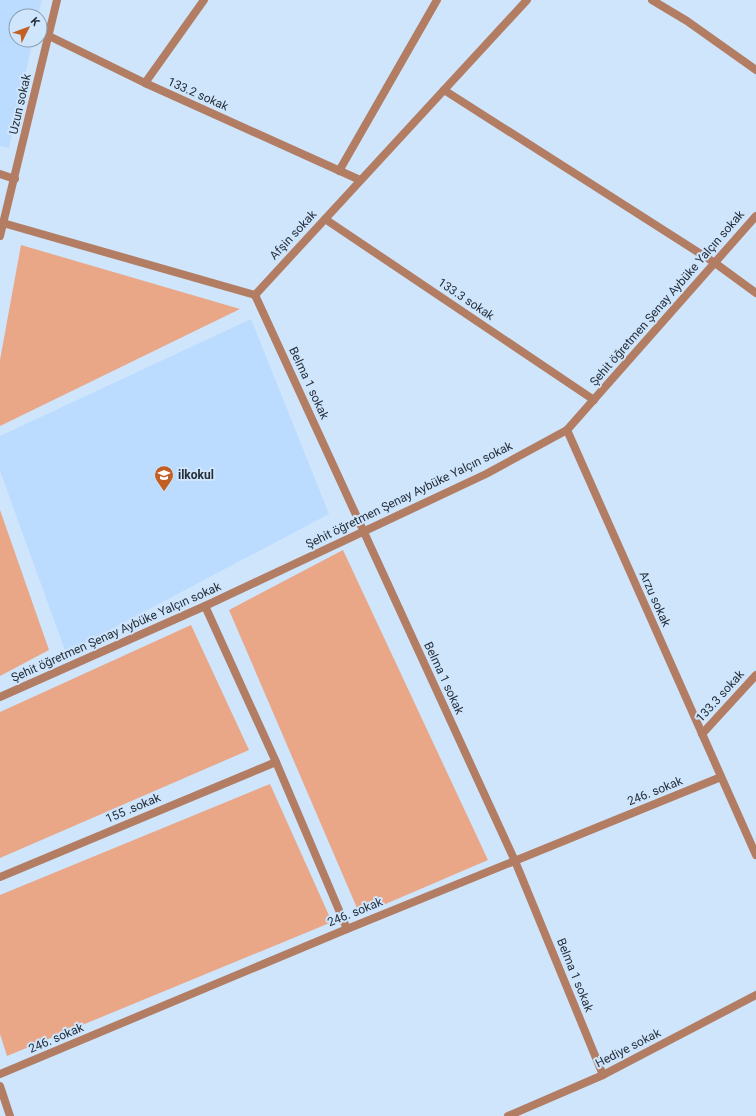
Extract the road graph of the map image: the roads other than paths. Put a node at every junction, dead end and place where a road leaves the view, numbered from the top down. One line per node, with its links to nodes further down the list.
1 (57, 0): 6 (street, Uzun sokak)
2 (204, 0): 8 (street)
3 (437, 0): 10 (street)
4 (527, 0): 9 (street, Afşin sokak)
5 (652, 0): 7 (street)
6 (49, 36): 8 (street, 133.2 sokak); 12 (street, Uzun sokak)
7 (756, 70)
8 (145, 83): 10 (street, 133.2 sokak)
9 (444, 90): 13 (street, Afşin sokak); 18 (street)
10 (339, 170): 13 (street, 133.2 sokak)
11 (0, 174): 12 (street)
12 (15, 178): 16 (street, Uzun sokak)
13 (360, 180): 15 (street, Afşin sokak)
14 (756, 216): 18 (street, Şehit öğretmen Şenay Aybüke Yalçın sokak)
15 (324, 219): 20 (street, Afşin sokak); 21 (street, 133.3 sokak)
16 (3, 223): 17 (street, Uzun sokak); 20 (street)
17 (0, 236)
18 (715, 263): 19 (street); 21 (street, Şehit öğretmen Şenay Aybüke Yalçın sokak)
19 (756, 293)
20 (255, 295): 23 (street, Belma 1 sokak)
21 (594, 400): 22 (street, Şehit öğretmen Şenay Aybüke Yalçın sokak)
22 (567, 430): 23 (street, Şehit öğretmen Şenay Aybüke Yalçın sokak); 27 (street, Arzu sokak)
23 (363, 531): 24 (street, Şehit öğretmen Şenay Aybüke Yalçın sokak); 31 (street, Belma 1 sokak)
24 (205, 606): 26 (street, Şehit öğretmen Şenay Aybüke Yalçın sokak); 28 (street)
25 (756, 675): 27 (street, 133.3 sokak)
26 (0, 697)
27 (702, 734): 29 (street, Arzu sokak)
28 (276, 762): 32 (street, 155 .sokak); 33 (street)
29 (721, 777): 30 (street, Arzu sokak); 31 (street, 246. sokak)
30 (756, 855)
31 (515, 860): 33 (street, 246. sokak); 36 (street, Belma 1 sokak)
32 (0, 877)
33 (347, 928): 35 (street, 246. sokak)
34 (756, 995): 36 (street, Hediye sokak)
35 (0, 1074)
36 (603, 1075): 39 (street, Hediye sokak)
37 (0, 1086): 38 (street)
38 (10, 1116)
39 (508, 1116)

